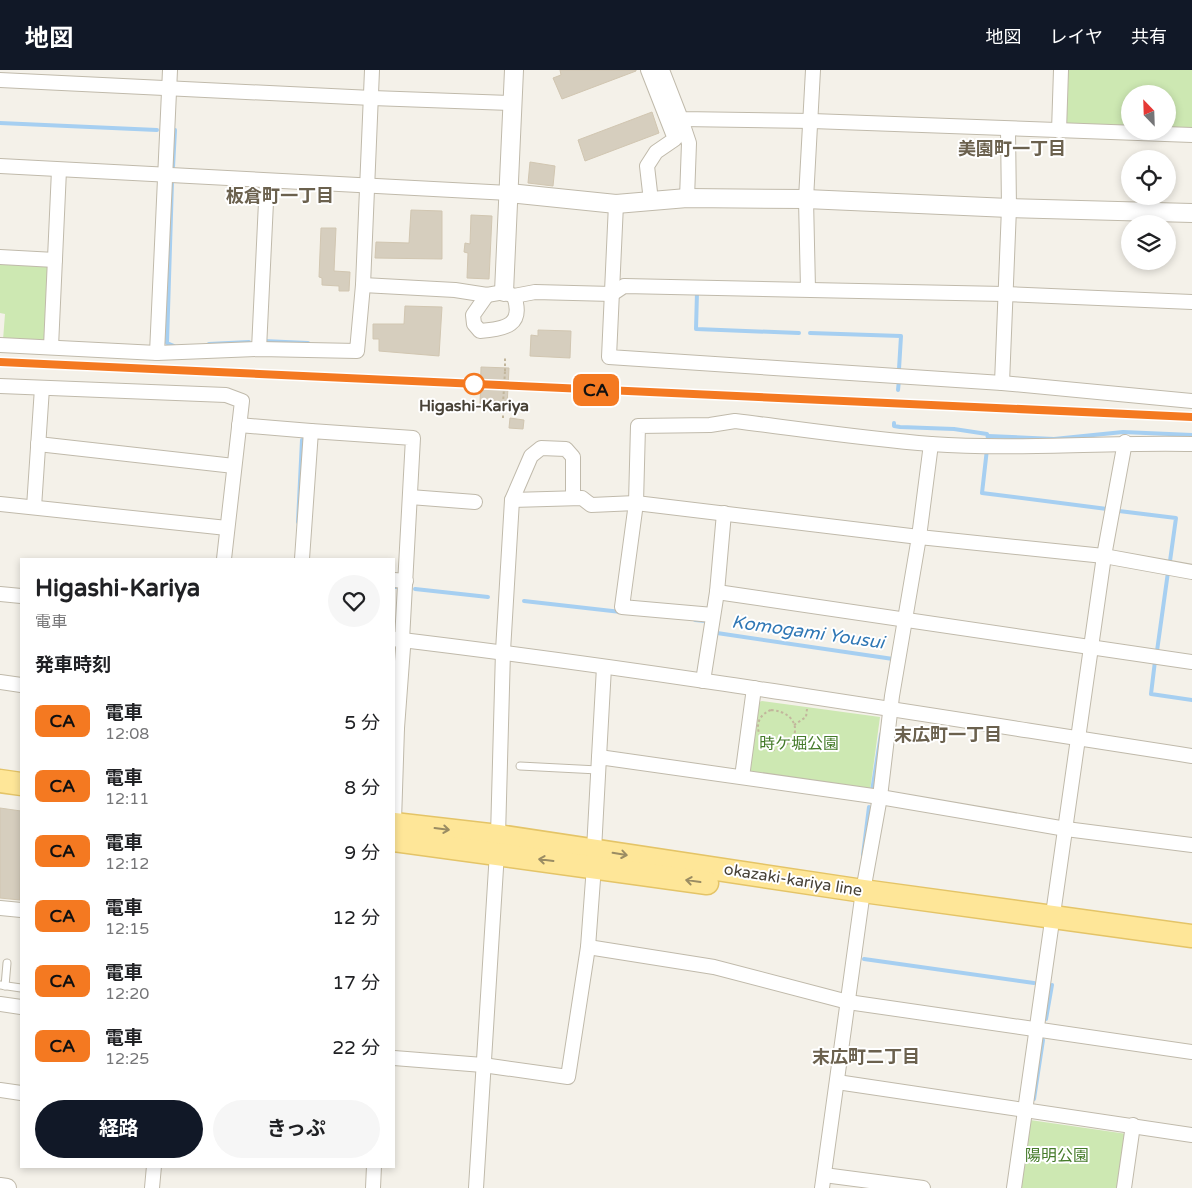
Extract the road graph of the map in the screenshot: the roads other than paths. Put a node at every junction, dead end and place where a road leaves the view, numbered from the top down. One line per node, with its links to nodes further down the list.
1 (170, 70): 9 (street)
2 (372, 70): 10 (street)
3 (514, 70): 11 (street)
4 (648, 70): 25 (street)
5 (662, 70): 12 (street)
6 (813, 70): 13 (street)
7 (1061, 70): 15 (street)
8 (0, 80): 9 (street)
9 (170, 89): 10 (street); 19 (street)
10 (372, 98): 11 (street); 21 (street)
11 (513, 103): 22 (street)
12 (681, 119): 13 (street); 23 (street)
13 (812, 121): 14 (street); 24 (street)
14 (1008, 130): 15 (street); 27 (street)
15 (1059, 131): 16 (street)
16 (1192, 135)
17 (0, 166): 18 (street)
18 (59, 170): 19 (street); 30 (street)
19 (166, 176): 20 (street); 40 (street)
20 (267, 181): 21 (street); 39 (street)
21 (367, 184): 22 (street); 31 (street)
22 (509, 193): 26 (street); 33 (street)
23 (687, 198): 24 (street); 25 (street)
24 (806, 200): 27 (street); 32 (street)
25 (651, 201): 26 (street)
26 (616, 204): 34 (street)
27 (1009, 208): 28 (street); 35 (street)
28 (1192, 213)
29 (0, 257): 30 (street)
30 (55, 260): 38 (street)
31 (363, 285): 33 (street); 39 (street)
32 (808, 289): 34 (street); 35 (street)
33 (502, 294): 34 (street)
34 (612, 294): 41 (street)
35 (1004, 294): 36 (street); 41 (street)
36 (1192, 302)
37 (0, 345): 38 (street)
38 (51, 347): 40 (street)
39 (259, 349): 40 (street)
40 (157, 353)
41 (1002, 383): 44 (street)
42 (0, 386): 43 (street)
43 (42, 388): 45 (street); 48 (street)
44 (1192, 400)
45 (239, 425): 46 (street); 51 (street)
46 (311, 431): 52 (street); 64 (street)
47 (1125, 442): 49 (street); 50 (street); 62 (street)
48 (38, 444): 51 (street); 58 (street)
49 (931, 444): 56 (street); 61 (street)
50 (1192, 444)
51 (234, 466): 60 (street)
52 (410, 497): 55 (street); 66 (street)
53 (573, 498): 54 (street); 54 (street); 56 (street)
54 (512, 500): 74 (street)
55 (475, 502)
56 (636, 503): 59 (street); 70 (street)
57 (0, 504): 58 (street)
58 (34, 507): 60 (street)
59 (724, 514): 61 (street); 67 (street)
60 (227, 528): 63 (street)
61 (919, 537): 62 (street); 71 (street)
62 (1104, 556): 65 (street); 73 (street)
63 (224, 558)
64 (302, 558)
65 (1192, 572)
66 (400, 580): 72 (street)
67 (717, 592): 70 (street); 71 (street)
68 (0, 594): 69 (street)
69 (20, 596)
70 (713, 615): 77 (street)
71 (905, 620): 73 (street); 81 (street)
72 (398, 640): 74 (street); 82 (street)
73 (1092, 649): 75 (street); 83 (street)
74 (503, 651): 76 (street); 96 (street)
75 (1192, 662)
76 (604, 666): 77 (street); 85 (street)
77 (703, 681): 80 (street)
78 (0, 682): 79 (street)
79 (20, 685)
80 (754, 688): 81 (street); 87 (street)
81 (891, 707): 83 (street); 91 (street)
82 (395, 728)
83 (1080, 738): 84 (street); 94 (street)
84 (1192, 756)
85 (599, 763): 86 (lane); 87 (street); 98 (street)
86 (520, 766)
87 (742, 777): 91 (street)
88 (0, 781): 89 (main road)
89 (20, 784)
90 (0, 795): 92 (main road)
91 (880, 797): 94 (street); 99 (street)
92 (20, 798)
93 (395, 822): 96 (main road, okazaki-kariya line, one-way to 96)
94 (1066, 829): 97 (street); 102 (street)
95 (395, 840): 96 (main road, okazaki-kariya line)
96 (497, 845): 98 (main road, okazaki-kariya line); 115 (street)
97 (1192, 845)
98 (594, 858): 99 (main road, okazaki-kariya line); 104 (street)
99 (862, 899): 102 (main road, okazaki-kariya line); 109 (street)
100 (0, 908): 101 (street)
101 (20, 910)
102 (1053, 923): 103 (main road, okazaki-kariya line); 105 (main road, okazaki-kariya line); 112 (street)
103 (1192, 936)
104 (588, 947): 109 (street); 115 (street)
105 (1192, 951)
106 (7, 964): 107 (lane)
107 (2, 985): 108 (lane)
108 (20, 988)
109 (848, 1002): 112 (street); 116 (street)
110 (0, 1004): 111 (street)
111 (20, 1007)
112 (1038, 1029): 113 (street); 119 (street)
113 (1192, 1052)
114 (395, 1058): 115 (street)
115 (483, 1065): 129 (street)
116 (837, 1082): 119 (street); 124 (street)
117 (0, 1090): 118 (street)
118 (20, 1093)
119 (1025, 1109): 120 (street); 131 (street)
120 (1133, 1124): 121 (street); 132 (street)
121 (1192, 1135)
122 (154, 1168): 127 (street)
123 (374, 1168): 128 (street)
124 (823, 1181): 130 (street)
125 (0, 1187): 126 (street)
126 (7, 1188)
127 (152, 1188)
128 (374, 1188)
129 (476, 1188)
130 (923, 1188)
131 (1014, 1188)
132 (1124, 1188)

